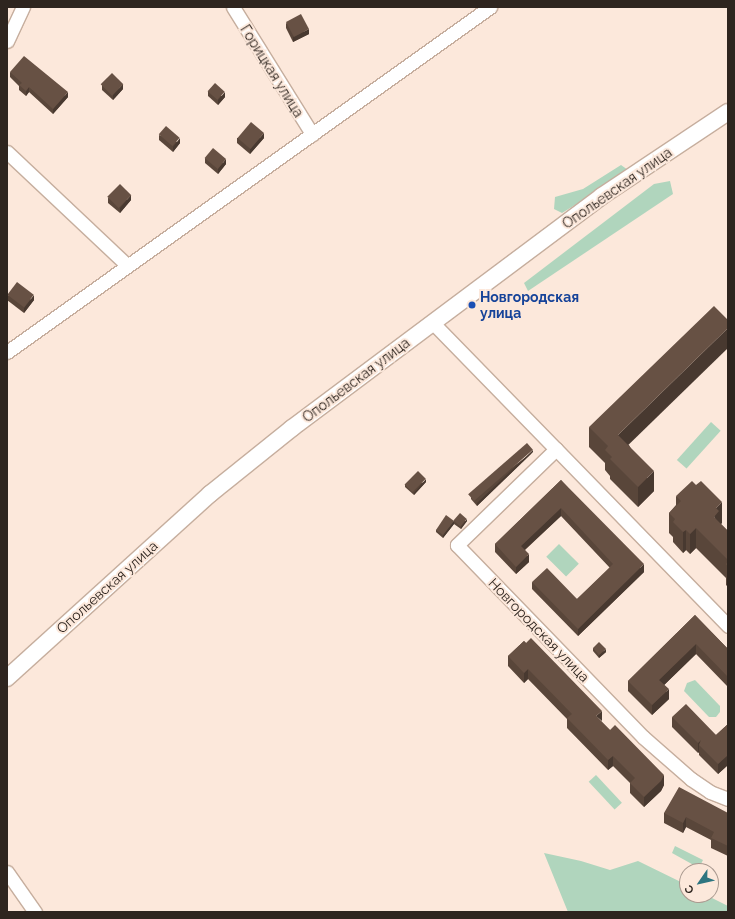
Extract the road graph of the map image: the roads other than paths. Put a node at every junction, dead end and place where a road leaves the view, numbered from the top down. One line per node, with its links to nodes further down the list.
1 (23, 7): 4 (street)
2 (233, 7): 6 (street, Горицкая улица)
3 (490, 7): 6 (street)
4 (7, 41)
5 (728, 112): 9 (street, Опольевская улица)
6 (312, 134): 8 (street)
7 (7, 152): 8 (street)
8 (127, 265): 10 (street)
9 (432, 322): 11 (street); 13 (street, Опольевская улица)
10 (7, 352)
11 (556, 449): 12 (street); 14 (street, Новгородская улица)
12 (728, 626)
13 (7, 678)
14 (728, 799)
15 (7, 872): 16 (street)
16 (34, 912)

